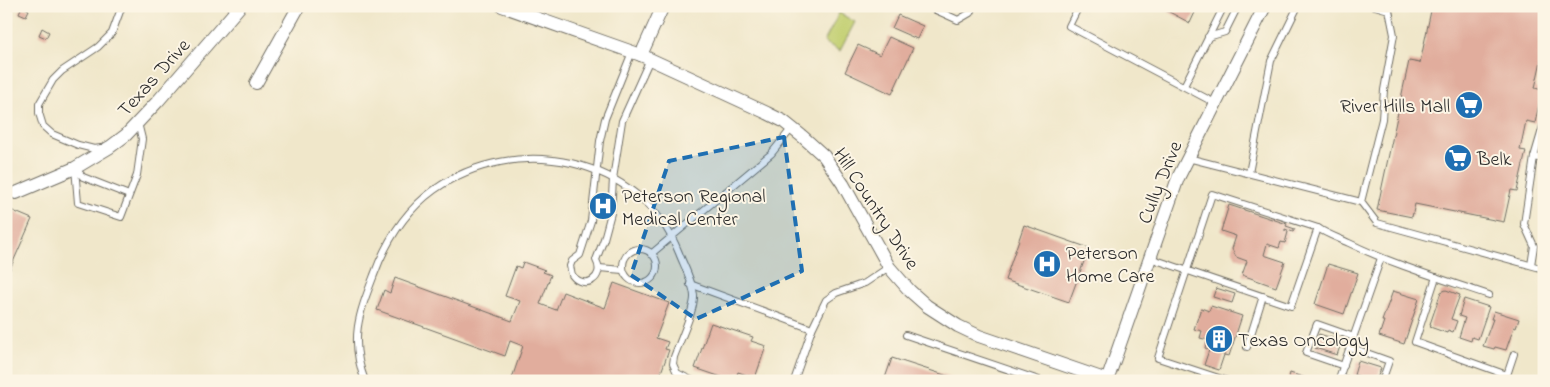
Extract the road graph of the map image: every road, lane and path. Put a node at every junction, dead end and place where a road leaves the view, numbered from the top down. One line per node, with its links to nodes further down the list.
1 (122, 6): 23 (lane)
2 (240, 6): 20 (street, Texas Drive)
3 (299, 6): 17 (street)
4 (502, 6): 16 (street, Hill Country Drive)
5 (663, 6): 16 (street)
6 (927, 6): 14 (lane)
7 (972, 6): 14 (lane)
8 (1079, 6): 18 (lane)
9 (1224, 6): 15 (lane)
10 (1238, 6): 15 (lane)
11 (1265, 6): 19 (street, Cully Drive)
12 (1298, 6): 29 (lane)
13 (1375, 6): 33 (lane)
14 (937, 8)
15 (1208, 37): 18 (lane)
16 (641, 55): 22 (street, Hill Country Drive); 28 (lane); 30 (lane)
17 (256, 83)
18 (1184, 86): 19 (lane)
19 (1215, 103): 25 (street, Cully Drive)
20 (138, 123): 23 (street, Texas Drive); 32 (lane)
21 (1544, 123): 24 (lane)
22 (792, 128): 35 (lane); 40 (street, Hill Country Drive)
23 (110, 147): 27 (street, Texas Drive)
24 (1534, 157): 26 (lane); 39 (lane)
25 (1187, 158): 29 (lane); 37 (street, Cully Drive)
26 (1544, 159)
27 (75, 168): 31 (street, Texas Drive); 32 (lane); 32 (lane)
28 (597, 171): 30 (lane); 41 (lane); 60 (lane)
29 (1249, 173): 33 (lane)
30 (613, 179): 35 (lane); 41 (lane)
31 (16, 193)
32 (129, 195)
33 (1361, 202): 39 (lane)
34 (1318, 228): 38 (lane); 44 (lane); 48 (lane)
35 (671, 236): 36 (lane); 46 (lane)
36 (651, 254): 43 (lane); 43 (lane)
37 (1150, 258): 44 (lane); 59 (street, Cully Drive)
38 (1381, 258): 45 (lane); 51 (lane)
39 (1531, 265): 42 (lane)
40 (889, 266): 49 (lane); 59 (street, Hill Country Drive)
41 (599, 268): 43 (lane)
42 (1544, 269)
43 (623, 270)
44 (1187, 270): 48 (lane); 65 (lane)
45 (1436, 277): 47 (lane); 57 (lane)
46 (690, 284): 49 (lane); 61 (lane)
47 (1489, 295)
48 (1263, 296): 52 (lane)
49 (812, 329): 62 (lane)
50 (906, 335): 56 (lane)
51 (1354, 337): 53 (lane); 55 (lane)
52 (1247, 347)
53 (1350, 348): 55 (lane); 67 (lane)
54 (1514, 354): 57 (lane)
55 (1344, 366): 58 (lane)
56 (1019, 373): 63 (lane); 64 (lane)
57 (1506, 378)
58 (1339, 379): 66 (lane)
59 (1108, 380)
60 (365, 381)
61 (693, 381)
62 (794, 381)
63 (1017, 381)
64 (1042, 381)
65 (1228, 381)
66 (1350, 381)
67 (1382, 381)

